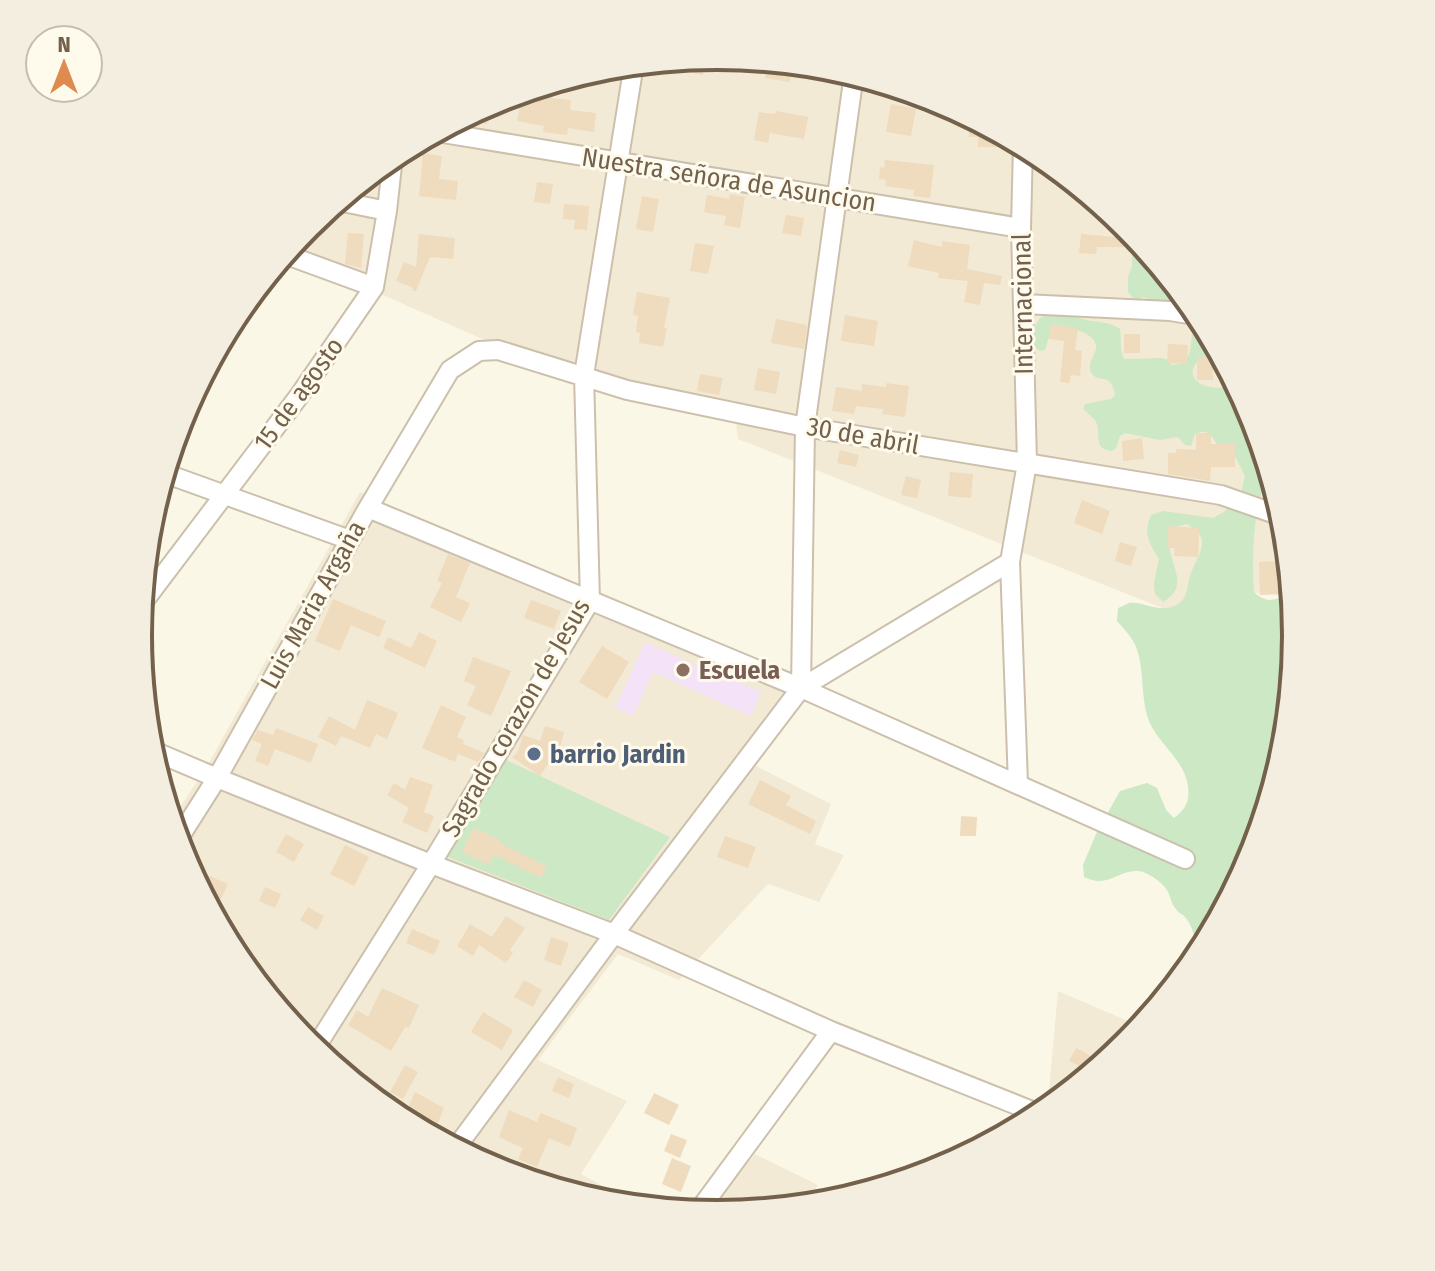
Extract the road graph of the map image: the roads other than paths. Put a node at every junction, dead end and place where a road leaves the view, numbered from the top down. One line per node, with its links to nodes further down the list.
1 (632, 77): 5 (street, Sagrado corazon de Jesus)
2 (852, 86): 7 (street)
3 (455, 135): 5 (street, Nuestra señora de Asuncion)
4 (1023, 159): 10 (street, Internacional)
5 (619, 161): 7 (street, Nuestra señora de Asuncion); 16 (street, Sagrado corazon de Jesus)
6 (391, 174): 9 (street, 15 de agosto)
7 (837, 198): 10 (street, Nuestra señora de Asuncion); 17 (street)
8 (352, 204): 9 (street)
9 (387, 211): 12 (street, 15 de agosto)
10 (1021, 228): 13 (street, Internacional)
11 (296, 259): 12 (street)
12 (374, 287): 20 (street, 15 de agosto)
13 (1023, 304): 14 (street); 18 (street, Internacional)
14 (1182, 313)
15 (450, 370): 16 (street, 30 de abril); 21 (street, Luis Maria Argaña)
16 (584, 375): 17 (street, 30 de abril); 26 (street, Sagrado corazon de Jesus)
17 (805, 427): 18 (street, 30 de abril); 27 (street)
18 (1027, 463): 22 (street, 30 de abril); 24 (street, Internacional)
19 (175, 477): 20 (street)
20 (224, 495): 23 (street); 25 (street, 15 de agosto)
21 (368, 508): 23 (street, Luis Maria Argaña); 26 (street)
22 (1269, 512)
23 (350, 540): 29 (street, Luis Maria Argaña)
24 (1010, 562): 27 (street); 30 (street, Internacional)
25 (154, 587)
26 (590, 601): 27 (street); 33 (street, Sagrado corazon de Jesus)
27 (801, 688): 30 (street); 34 (street)
28 (165, 756): 29 (street)
29 (217, 778): 31 (street, Luis Maria Argaña); 33 (street)
30 (1018, 784): 32 (street)
31 (186, 827)
32 (1185, 859)
33 (431, 864): 34 (street); 36 (street, Sagrado corazon de Jesus)
34 (614, 934): 35 (street); 38 (street)
35 (831, 1031): 37 (street); 39 (street)
36 (321, 1038)
37 (1022, 1112)
38 (462, 1140)
39 (706, 1201)

